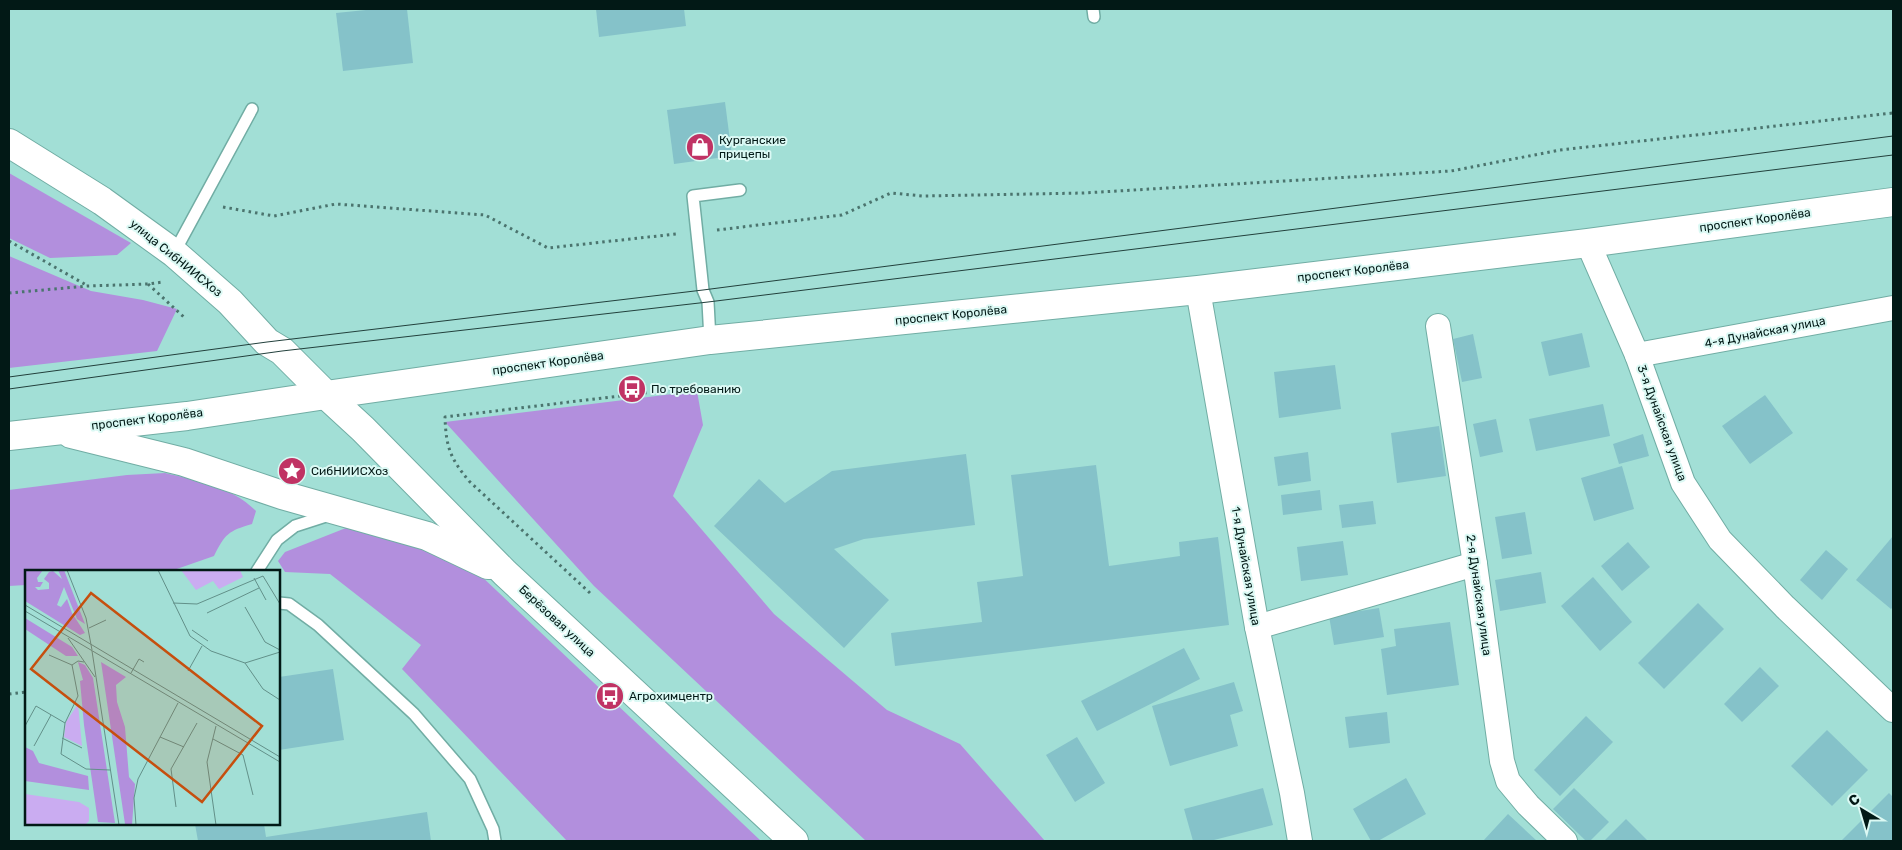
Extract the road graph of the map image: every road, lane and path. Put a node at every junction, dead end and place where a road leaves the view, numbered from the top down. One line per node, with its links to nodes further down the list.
1 (252, 109): 6 (lane)
2 (1893, 113): 7 (path)
3 (9, 144): 10 (main road, улица СибНИИСХоз)
4 (740, 190): 7 (lane)
5 (1893, 202): 9 (main road, проспект Королёва)
6 (201, 203): 7 (path); 10 (lane)
7 (697, 232): 19 (lane)
8 (9, 241): 13 (path)
9 (1588, 243): 14 (main road, проспект Королёва); 20 (street, 3-я Дунайская улица)
10 (174, 253): 11 (main road, улица СибНИИСХоз)
11 (200, 276): 12 (path); 22 (main road, улица СибНИИСХоз)
12 (148, 284): 13 (path); 17 (path)
13 (88, 286): 15 (path)
14 (1198, 290): 19 (main road, проспект Королёва); 31 (street, 1-я Дунайская улица)
15 (9, 293)
16 (1893, 308): 20 (street, 4-я Дунайская улица)
17 (186, 319)
18 (1438, 326): 26 (street, 2-я Дунайская улица)
19 (710, 340): 22 (main road, проспект Королёва)
20 (1637, 355): 34 (street, 3-я Дунайская улица)
21 (686, 388): 29 (path)
22 (326, 394): 23 (main road, проспект Королёва); 28 (main road, Берёзовая улица)
23 (53, 430): 24 (main road, проспект Королёва); 25 (main road)
24 (9, 436)
25 (340, 511): 27 (lane); 28 (main road)
26 (1475, 564): 31 (street); 38 (street, 2-я Дунайская улица)
27 (258, 570)
28 (505, 573): 36 (main road, Берёзовая улица)
29 (590, 593)
30 (280, 603): 35 (lane)
31 (1257, 626): 37 (street, 1-я Дунайская улица)
32 (25, 692): 33 (path)
33 (9, 694)
34 (1893, 710)
35 (495, 841)
36 (794, 841)
37 (1300, 841)
38 (1565, 841)

